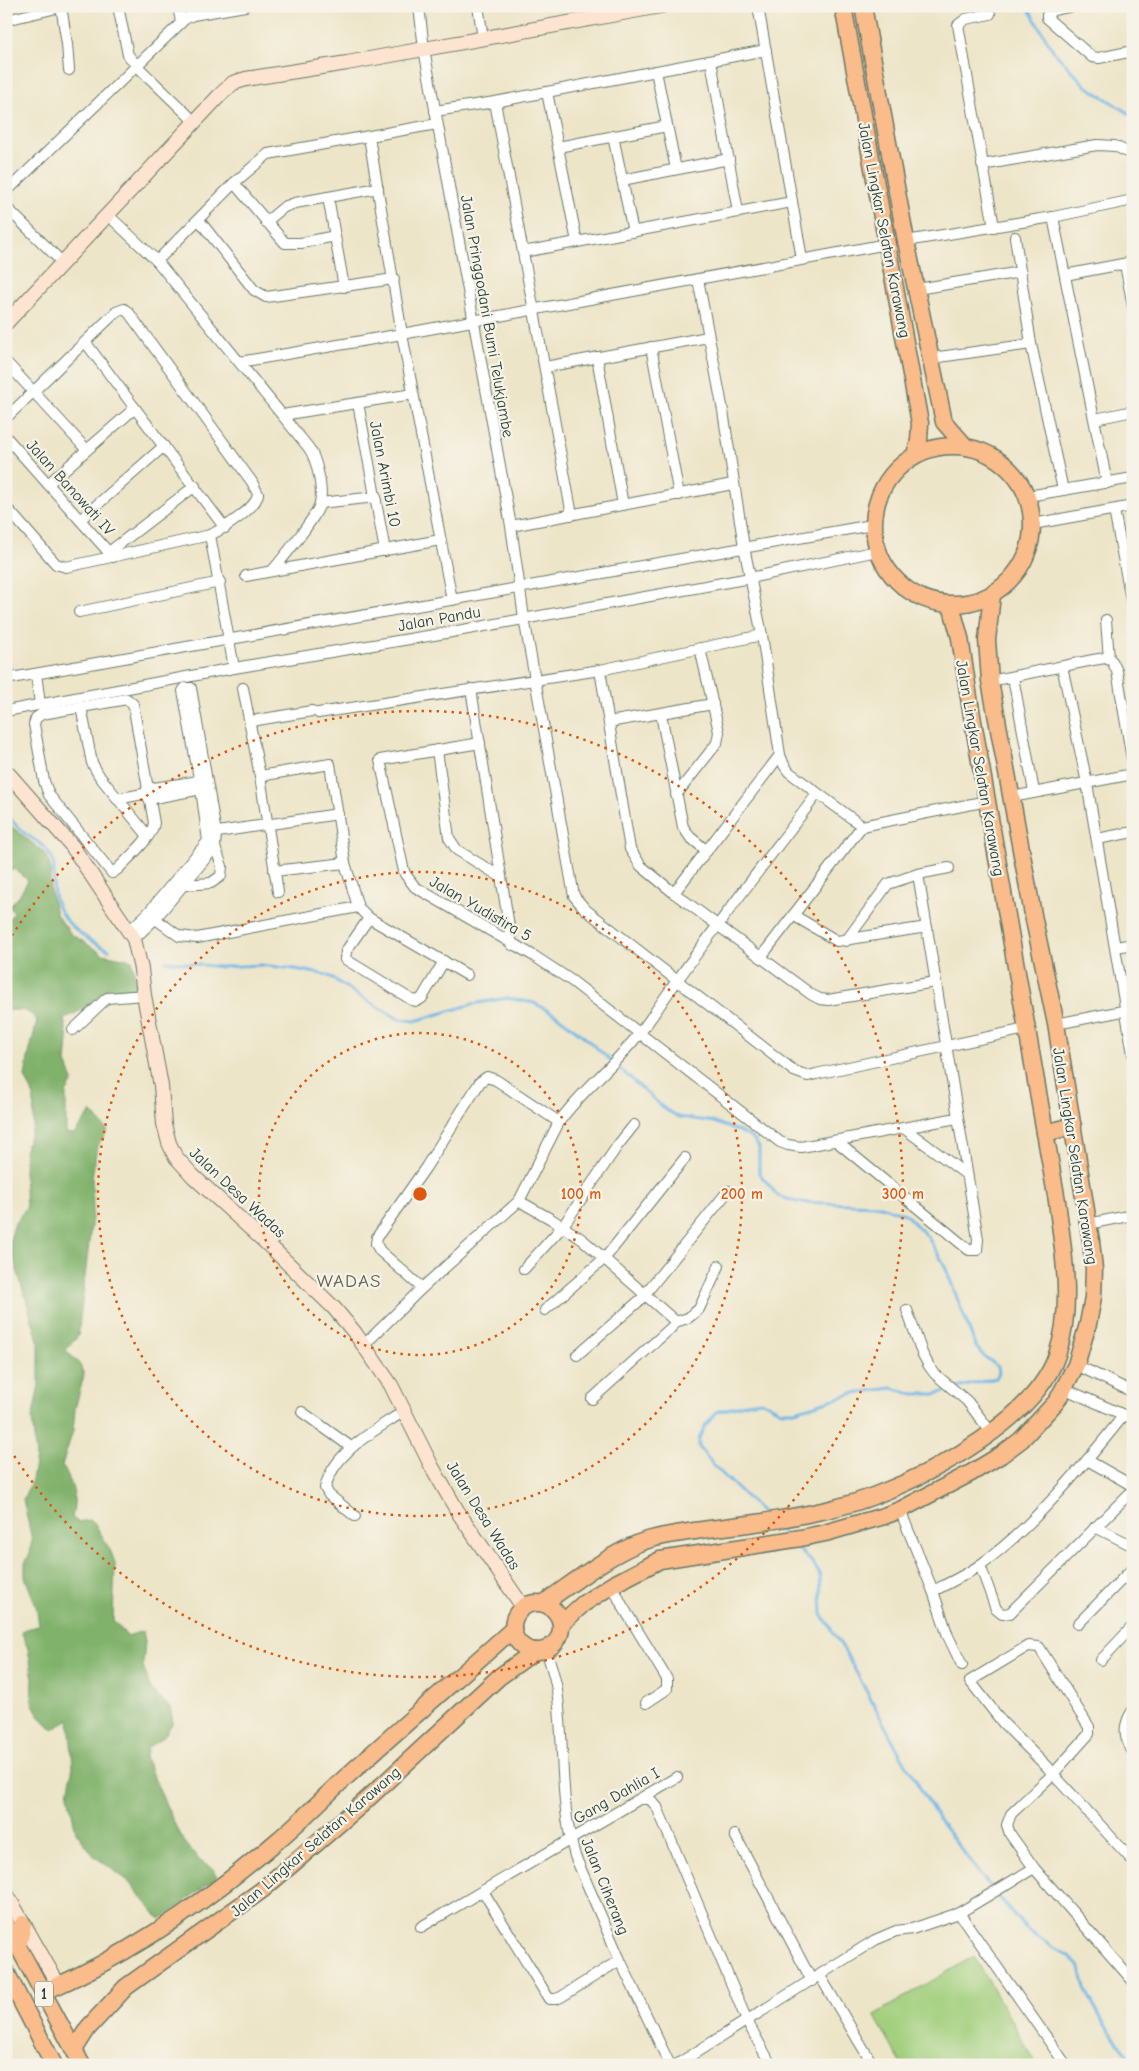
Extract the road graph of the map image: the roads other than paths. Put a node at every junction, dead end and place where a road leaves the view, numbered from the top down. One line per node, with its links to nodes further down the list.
1 (61, 6): 14 (street); 22 (street)
2 (118, 6): 21 (street)
3 (178, 6): 15 (street)
4 (245, 6): 12 (street)
5 (419, 6): 17 (street, Jalan Pringgodani Bumi Telukjambe)
6 (478, 6): 16 (street)
7 (661, 6): 16 (main road)
8 (758, 6): 18 (street)
9 (843, 6): 56 (main road, Jalan Lingkar Selatan Karawang)
10 (863, 6): 54 (main road, Jalan Lingkar Selatan Karawang)
11 (1073, 6): 19 (street)
12 (231, 8): 15 (street)
13 (990, 14): 35 (street)
14 (6, 20)
15 (181, 22): 21 (street)
16 (483, 38): 17 (main road)
17 (424, 50): 26 (street, Jalan Pringgodani Bumi Telukjambe); 27 (main road)
18 (766, 50): 20 (street); 43 (street)
19 (1133, 52)
20 (711, 61): 23 (street); 34 (street)
21 (137, 66): 27 (street); 40 (street)
22 (69, 70)
23 (656, 71): 24 (street); 29 (street)
24 (547, 92): 25 (street); 32 (street)
25 (495, 102): 26 (street); 57 (street)
26 (435, 111): 28 (street, Jalan Pringgodani Bumi Telukjambe)
27 (196, 122): 46 (main road)
28 (438, 124): 31 (street); 70 (street, Jalan Pringgodani Bumi Telukjambe)
29 (668, 126): 30 (street); 36 (street)
30 (613, 136): 32 (street); 37 (street)
31 (369, 137): 38 (street); 39 (street)
32 (558, 147): 55 (street)
33 (1133, 155): 35 (street)
34 (729, 160): 36 (street); 45 (street)
35 (982, 165): 50 (street)
36 (676, 169): 37 (street)
37 (622, 180): 51 (street)
38 (234, 183): 48 (street); 49 (street)
39 (378, 188): 41 (street); 64 (street)
40 (6, 192)
41 (328, 197): 49 (street); 52 (street)
42 (1133, 200): 47 (street)
43 (792, 202): 45 (street); 58 (street)
44 (6, 207): 60 (street)
45 (738, 212): 51 (street)
46 (108, 215): 59 (street); 60 (main road)
47 (1053, 217): 50 (street); 63 (street)
48 (199, 220): 59 (street); 66 (street)
49 (266, 222): 52 (street)
50 (994, 227): 54 (street)
51 (633, 232): 55 (street)
52 (335, 236): 66 (street)
53 (1015, 237): 62 (street)
54 (906, 241): 67 (main road, Jalan Lingkar Selatan Karawang)
55 (577, 242): 57 (street)
56 (887, 244): 58 (street); 94 (main road, Jalan Lingkar Selatan Karawang)
57 (523, 252): 69 (street)
58 (802, 260): 65 (street)
59 (157, 261): 80 (street)
60 (63, 263): 71 (main road)
61 (1129, 263): 63 (street); 68 (street)
62 (1021, 272): 67 (street); 75 (street)
63 (1065, 275): 89 (street)
64 (394, 279): 66 (street); 72 (street)
65 (698, 279): 69 (street); 73 (street)
66 (344, 287)
67 (917, 289): 78 (main road, Jalan Lingkar Selatan Karawang)
68 (1133, 307)
69 (534, 310): 70 (street); 81 (street)
70 (474, 321): 72 (street); 113 (street, Jalan Pringgodani Bumi Telukjambe)
71 (6, 323)
72 (402, 334): 80 (street); 83 (street)
73 (708, 337): 76 (street); 98 (street)
74 (86, 343): 82 (street); 85 (street); 114 (street)
75 (1031, 344): 78 (street); 100 (street)
76 (651, 347): 77 (street); 101 (street)
77 (597, 357): 81 (street); 105 (street)
78 (932, 358): 92 (main road, Jalan Lingkar Selatan Karawang)
79 (6, 362): 82 (street)
80 (240, 362): 87 (street)
81 (544, 367): 109 (street)
82 (34, 391): 88 (street); 93 (street)
83 (413, 394): 84 (street); 116 (street)
84 (358, 403): 87 (street); 103 (street, Jalan Arimbi 10)
85 (135, 408): 91 (street); 93 (street)
86 (1133, 411): 89 (street)
87 (282, 415): 104 (street)
88 (6, 418)
89 (1095, 419): 96 (street)
90 (6, 437): 97 (street, Jalan Banowati IV)
91 (164, 446): 99 (street); 110 (street)
92 (965, 446): 94 (main road); 102 (main road)
93 (86, 449): 97 (street)
94 (915, 454): 112 (main road)
95 (1133, 478): 96 (street)
96 (1107, 483): 100 (street)
97 (48, 484): 110 (street, Jalan Banowati IV)
98 (733, 484): 101 (street); 117 (street)
99 (194, 486): 114 (street); 120 (street)
100 (1063, 490): 102 (street)
101 (679, 495): 105 (street)
102 (1028, 496): 111 (main road)
103 (376, 497): 104 (street); 118 (street, Jalan Arimbi 10)
104 (320, 503): 121 (street)
105 (623, 505): 109 (street)
106 (1133, 506): 108 (street)
107 (6, 507): 120 (street)
108 (1114, 510): 111 (street); 123 (street)
109 (572, 515): 113 (street)
110 (81, 519): 120 (street, Jalan Banowati IV)
111 (1033, 524): 127 (main road)
112 (872, 525): 117 (street, Jalan Pandu); 119 (main road)
113 (511, 526): 126 (street, Jalan Pringgodani Bumi Telukjambe)
114 (225, 528): 115 (street)
115 (210, 535): 120 (street); 125 (street)
116 (440, 540): 118 (street); 128 (street)
117 (744, 547): 124 (street); 126 (street, Jalan Pandu)
118 (385, 550): 121 (street)
119 (877, 551): 124 (street, Jalan Pandu); 129 (main road)
120 (111, 554)
121 (273, 570): 122 (street)
122 (246, 576)
123 (1130, 577): 130 (street)
124 (750, 578): 132 (street, Jalan Pandu); 134 (street)
125 (220, 582): 131 (street); 135 (street)
126 (520, 588): 128 (street, Jalan Pandu); 132 (street, Jalan Pringgodani Bumi Telukjambe)
127 (992, 595): 129 (main road); 145 (main road, Jalan Lingkar Selatan Karawang)
128 (452, 600): 135 (street, Jalan Pandu)
129 (951, 605): 171 (main road, Jalan Lingkar Selatan Karawang)
130 (1133, 610)
131 (79, 612)
132 (524, 618): 139 (street, Jalan Pandu); 144 (street, Jalan Pringgodani Bumi Telukjambe)
133 (1106, 620): 137 (street)
134 (762, 635): 136 (street); 158 (street)
135 (230, 640): 139 (street); 141 (street, Jalan Pandu)
136 (700, 648): 140 (street); 150 (street)
137 (1109, 659): 138 (street); 159 (street)
138 (1062, 666): 142 (street); 163 (street)
139 (234, 668): 149 (street, Jalan Pandu)
140 (600, 670): 144 (street); 155 (street)
141 (36, 674): 143 (street, Jalan Pandu); 149 (street)
142 (1013, 677): 145 (street); 165 (street)
143 (6, 680)
144 (535, 680): 147 (street); 203 (street, Jalan Pringgodani Bumi Telukjambe)
145 (990, 681): 169 (main road, Jalan Lingkar Selatan Karawang)
146 (243, 688): 154 (street)
147 (471, 689): 154 (street); 156 (street)
148 (189, 700): 164 (street)
149 (40, 704): 152 (street, Jalan Pandu)
150 (713, 704): 153 (street); 168 (street)
151 (81, 707): 166 (street); 170 (street); 176 (street)
152 (6, 711)
153 (660, 714): 155 (street); 168 (street)
154 (250, 721): 162 (street)
155 (610, 722): 188 (street)
156 (480, 743): 157 (street); 185 (street)
157 (437, 750): 185 (street); 198 (street, Jalan Yudistira 5)
158 (780, 755): 167 (street); 179 (street)
159 (1133, 766)
160 (6, 772): 195 (main road, Jalan Desa Wadas)
161 (1133, 774): 163 (street)
162 (260, 776): 172 (street); 173 (street)
163 (1088, 783): 165 (street); 178 (street)
164 (204, 784): 166 (street); 177 (street)
165 (1034, 792): 169 (street)
166 (148, 794): 170 (street); 176 (street)
167 (816, 794): 174 (street); 193 (street)
168 (676, 795): 179 (street)
169 (1012, 797): 207 (main road, Jalan Lingkar Selatan Karawang)
170 (117, 799): 176 (street)
171 (987, 801): 174 (street); 208 (main road, Jalan Lingkar Selatan Karawang)
172 (338, 814): 173 (street); 180 (street)
173 (267, 825): 177 (street); 182 (street)
174 (862, 826): 190 (street)
175 (1133, 832): 178 (street)
176 (148, 836)
177 (212, 839): 183 (street); 186 (street); 186 (street)
178 (1097, 839): 199 (street)
179 (706, 851): 188 (street)
180 (345, 862): 182 (street); 189 (street)
181 (949, 868): 184 (street)
182 (274, 871): 187 (street)
183 (182, 874): 186 (street); 191 (street)
184 (918, 874): 194 (street); 196 (street)
185 (501, 877): 198 (street)
186 (185, 885): 191 (street)
187 (278, 892)
188 (674, 893): 193 (street)
189 (358, 907): 191 (street); 192 (street)
190 (793, 915): 196 (street); 200 (street)
191 (151, 916): 195 (street)
192 (369, 918): 201 (street); 201 (street)
193 (717, 926): 200 (street); 203 (street)
194 (927, 927): 196 (street); 204 (street)
195 (132, 935): 205 (main road, Jalan Desa Wadas)
196 (846, 941)
197 (1133, 944): 199 (street)
198 (512, 945): 210 (street, Jalan Yudistira 5)
199 (1116, 947): 206 (street)
200 (761, 957): 204 (street)
201 (444, 961): 202 (street)
202 (467, 975)
203 (676, 981): 210 (street); 211 (street, Jalan Pringgodani Bumi Telukjambe)
204 (936, 982): 211 (street)
205 (144, 995): 209 (street); 235 (main road, Jalan Desa Wadas)
206 (1129, 1010): 207 (street); 212 (street)
207 (1056, 1024): 216 (main road, Jalan Lingkar Selatan Karawang)
208 (1026, 1029): 211 (street, Jalan Pringgodani Bumi Telukjambe); 218 (main road, Jalan Lingkar Selatan Karawang)
209 (73, 1030)
210 (640, 1033): 214 (street); 219 (street, Jalan Yudistira 5)
211 (946, 1046): 213 (street)
212 (1133, 1054)
213 (958, 1118): 217 (street, Jalan Yudistira 5); 221 (street)
214 (559, 1122): 223 (street); 230 (street)
215 (634, 1125): 226 (street)
216 (1073, 1126): 218 (main road); 225 (main road, Jalan Lingkar Selatan Karawang)
217 (905, 1129): 219 (street, Jalan Yudistira 5); 221 (street)
218 (1045, 1133): 244 (main road, Jalan Lingkar Selatan Karawang)
219 (836, 1141): 221 (street)
220 (685, 1158): 227 (street)
221 (967, 1175)
222 (728, 1191): 231 (street)
223 (519, 1201): 226 (street); 230 (street)
224 (1133, 1215): 225 (street)
225 (1088, 1224): 237 (main road, Jalan Lingkar Selatan Karawang)
226 (563, 1226): 227 (street); 229 (street)
227 (605, 1258): 231 (street); 232 (street)
228 (719, 1266): 234 (street)
229 (524, 1270)
230 (422, 1288): 235 (street)
231 (645, 1294): 234 (street); 236 (street)
232 (545, 1310)
233 (908, 1310): 244 (street)
234 (675, 1322): 240 (street)
235 (364, 1345): 241 (main road, Jalan Desa Wadas)
236 (577, 1355)
237 (1076, 1365): 238 (main road, Jalan Lingkar Selatan Karawang); 239 (street)
238 (1065, 1389): 243 (street); 249 (main road, Jalan Lingkar Selatan Karawang)
239 (1133, 1391)
240 (592, 1400)
241 (404, 1411): 245 (street); 258 (main road, Jalan Desa Wadas)
242 (302, 1412): 245 (street)
243 (1128, 1417): 246 (street)
244 (991, 1432): 257 (main road, Jalan Lingkar Selatan Karawang)
245 (351, 1448): 250 (street)
246 (1087, 1460): 247 (street); 253 (street)
247 (1133, 1486)
248 (1133, 1490): 251 (street)
249 (900, 1510): 255 (main road, Jalan Lingkar Selatan Karawang); 256 (street)
250 (355, 1516)
251 (1095, 1527): 252 (street); 253 (street)
252 (1133, 1546)
253 (980, 1565): 256 (street)
254 (1133, 1568): 260 (street)
255 (612, 1585): 259 (main road, Jalan Lingkar Selatan Karawang); 266 (street)
256 (933, 1591): 265 (street)
257 (544, 1604): 258 (main road); 259 (main road)
258 (523, 1607): 262 (main road)
259 (561, 1624): 263 (main road)
260 (1078, 1624)
261 (1133, 1626): 264 (street)
262 (513, 1629): 263 (main road); 287 (main road, Jalan Lingkar Selatan Karawang)
263 (540, 1650): 273 (street, Jalan Ciherang); 290 (main road, Jalan Lingkar Selatan Karawang)
264 (1100, 1660)
265 (962, 1665)
266 (646, 1702)
267 (1133, 1710): 268 (street)
268 (1133, 1752)
269 (1053, 1774): 269 (street); 274 (street); 275 (street)
270 (677, 1778): 271 (street, Gang Dahlia I)
271 (640, 1799): 273 (street, Gang Dahlia I); 289 (street)
272 (735, 1834): 285 (street)
273 (570, 1839): 276 (street, Gang Dahlia I); 283 (street, Jalan Ciherang)
274 (1133, 1861)
275 (1034, 1868): 278 (street); 286 (street)
276 (483, 1891): 281 (street, Gang Dahlia I); 283 (street)
277 (6, 1893): 280 (main road)
278 (959, 1913): 285 (street); 297 (street)
279 (6, 1924): 282 (main road, 1)
280 (24, 1924): 282 (main road); 287 (main road)
281 (422, 1927)
282 (18, 1946): 288 (main road, 1)
283 (620, 1960): 293 (street, Jalan Ciherang)
284 (6, 1972): 291 (main road, 1)
285 (816, 1979): 289 (street); 296 (street)
286 (1133, 1981)
287 (59, 1986): 288 (main road, Jalan Lingkar Selatan Karawang)
288 (43, 1992): 290 (main road, 1)
289 (747, 2021): 294 (street); 295 (street)
290 (74, 2050): 292 (main road, 1)
291 (54, 2065)
292 (82, 2065)
293 (670, 2065)
294 (676, 2065)
295 (771, 2065)
296 (873, 2065)
297 (1066, 2065)

